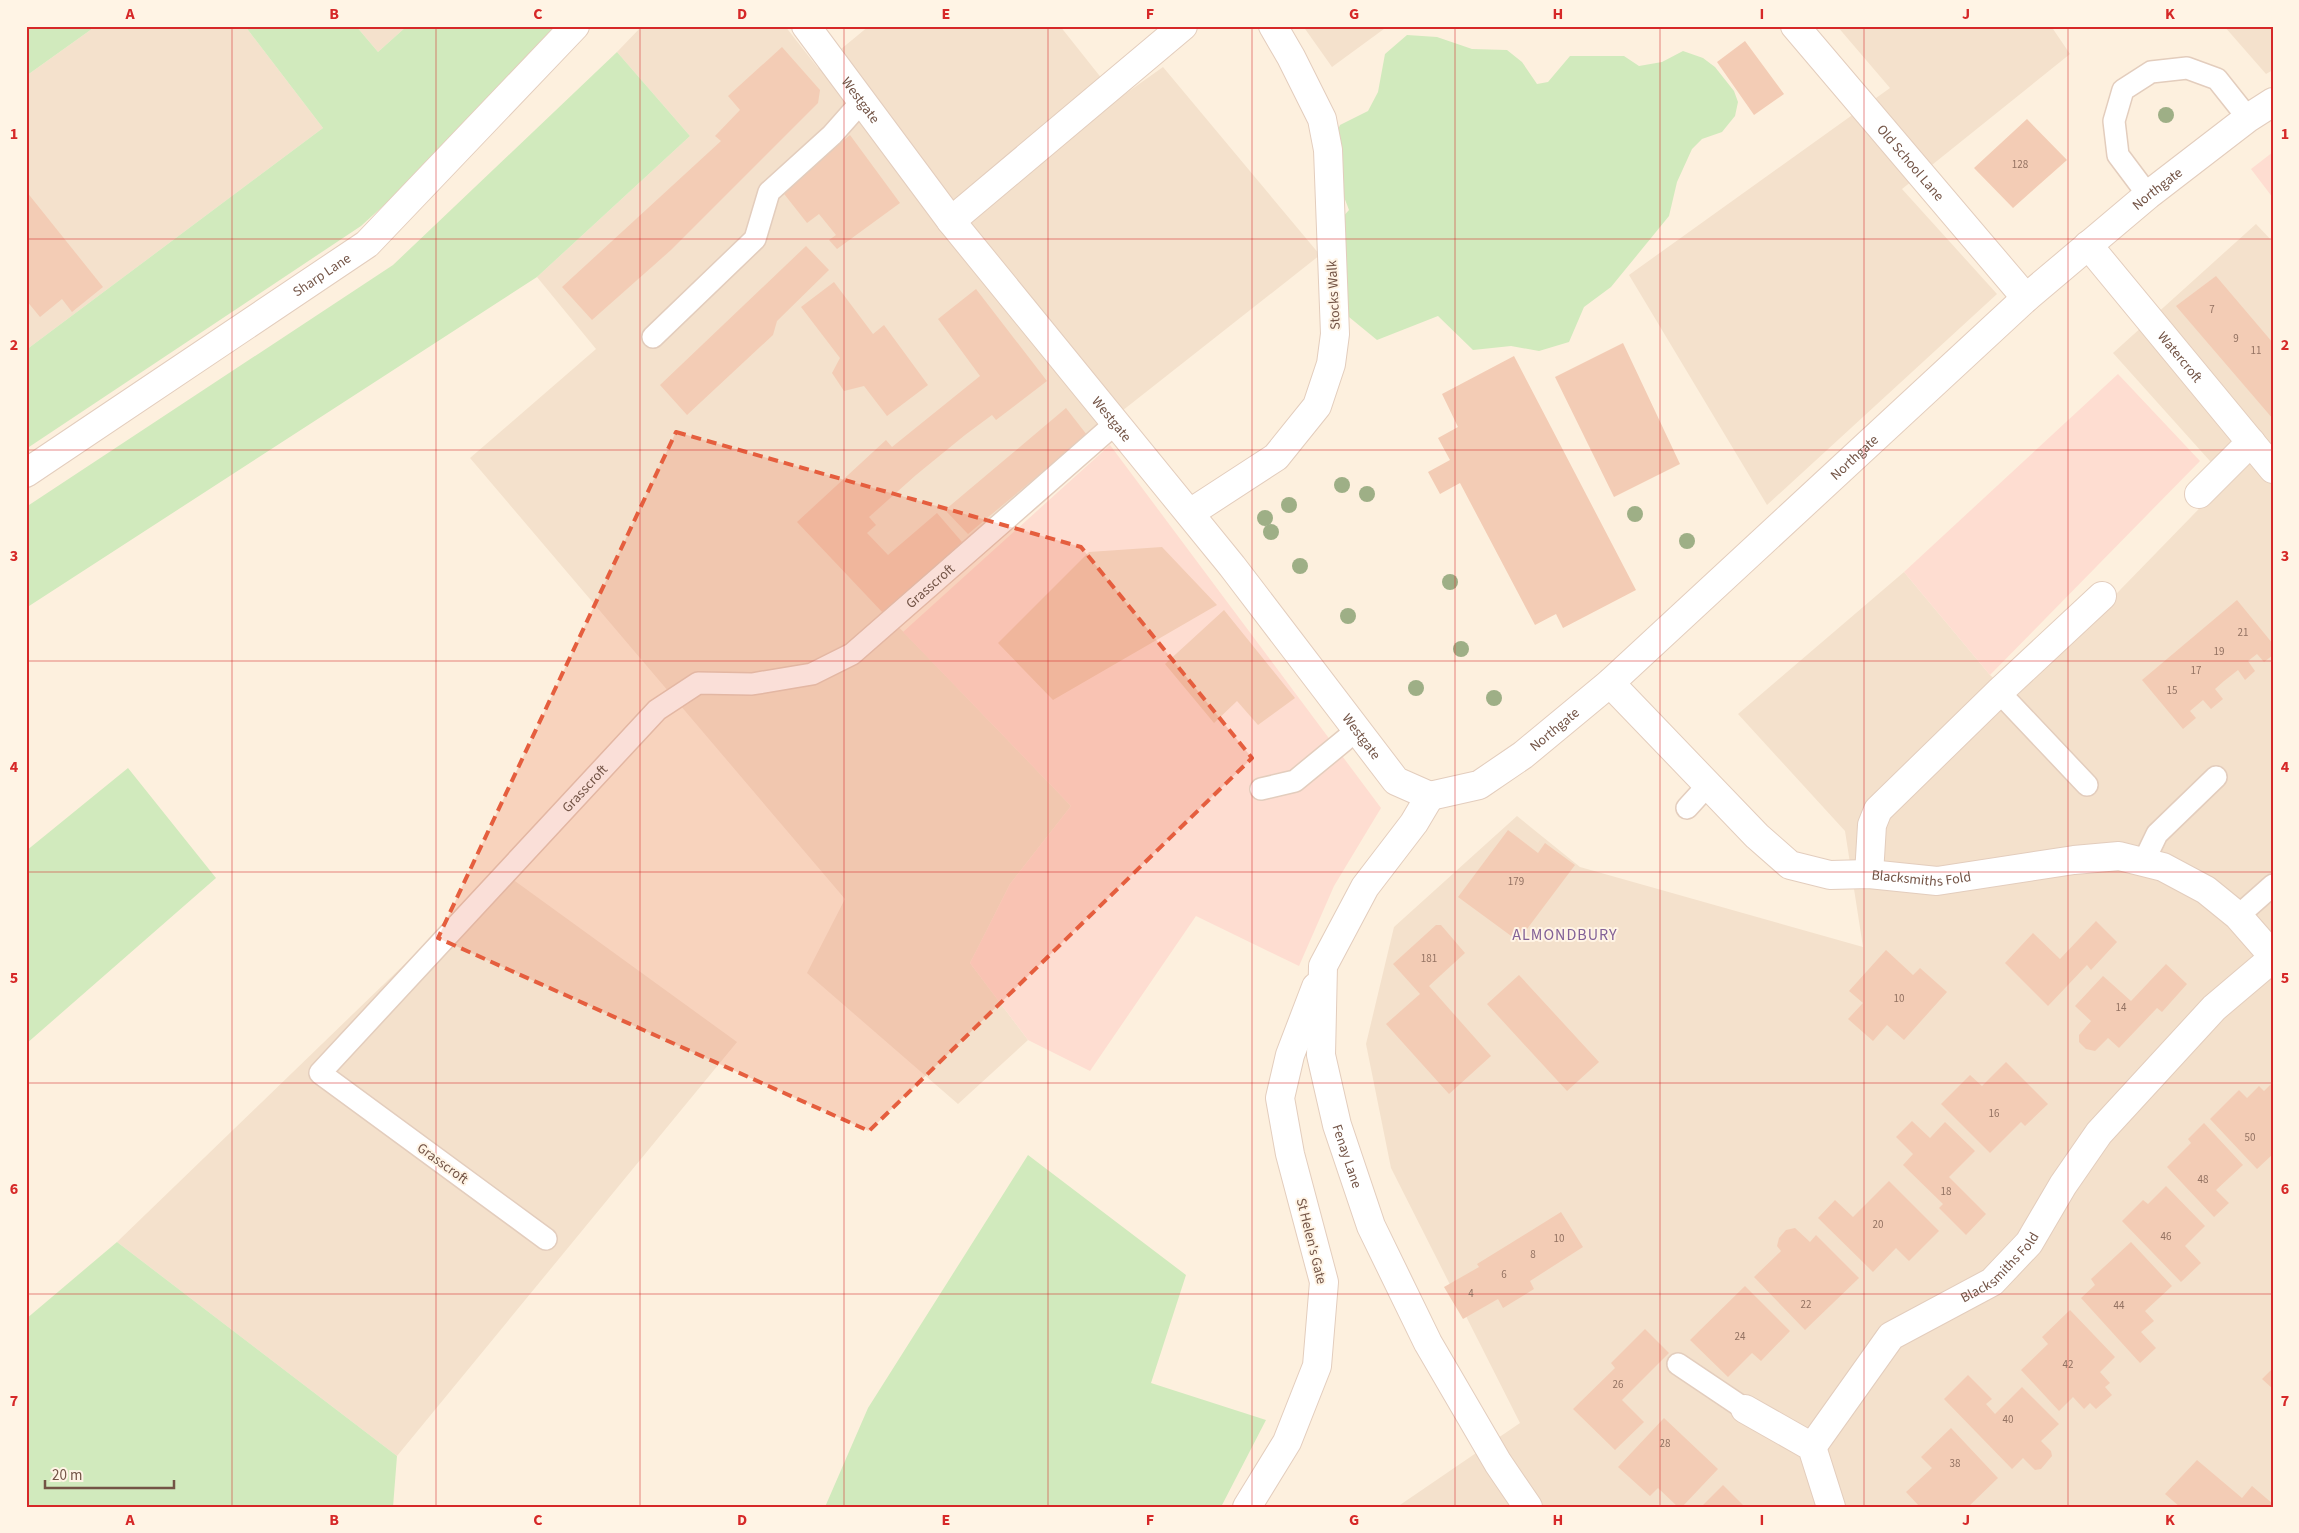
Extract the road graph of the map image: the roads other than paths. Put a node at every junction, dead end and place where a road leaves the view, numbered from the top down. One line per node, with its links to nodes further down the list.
1 (575, 26): 17 (street, Sharp Lane)
2 (806, 26): 6 (street, Westgate)
3 (1183, 26): 10 (street)
4 (1272, 26): 19 (street, Stocks Walk)
5 (1796, 26): 12 (street, Old School Lane)
6 (863, 100): 10 (street, Westgate); 13 (lane)
7 (2273, 102): 8 (street, Northgate)
8 (2248, 118): 9 (street, Northgate); 9 (lane)
9 (2148, 195): 11 (street, Northgate)
10 (952, 221): 14 (street, Westgate)
11 (2088, 245): 12 (street, Northgate); 15 (street, Watercroft)
12 (2026, 298): 21 (street, Northgate)
13 (653, 337)
14 (1117, 422): 19 (street, Westgate); 36 (lane, Grasscroft)
15 (2251, 442): 16 (street, Watercroft); 18 (street)
16 (2273, 469)
17 (26, 473)
18 (2199, 494)
19 (1190, 513): 23 (street, Westgate)
20 (2102, 596): 22 (street)
21 (1610, 683): 26 (street, Blacksmiths Fold); 28 (street, Northgate)
22 (1999, 692): 25 (lane); 31 (street)
23 (1357, 730): 27 (lane); 28 (street, Westgate)
24 (2216, 777): 30 (lane)
25 (2087, 785)
26 (1707, 786): 29 (lane); 31 (street, Blacksmiths Fold)
27 (1261, 789)
28 (1430, 796): 35 (street, Fenay Lane)
29 (1687, 808)
30 (2144, 863): 31 (street, Blacksmiths Fold); 33 (street, Blacksmiths Fold)
31 (1869, 874)
32 (2273, 885): 33 (lane)
33 (2238, 916): 34 (street, Blacksmiths Fold)
34 (2273, 957): 39 (street, Blacksmiths Fold)
35 (1323, 966): 40 (street, St Helen's Gate); 41 (street, Fenay Lane)
36 (546, 1239)
37 (1678, 1364): 38 (lane)
38 (1744, 1409): 39 (street)
39 (1812, 1447): 42 (street)
40 (1247, 1507)
41 (1528, 1507)
42 (1830, 1507)

